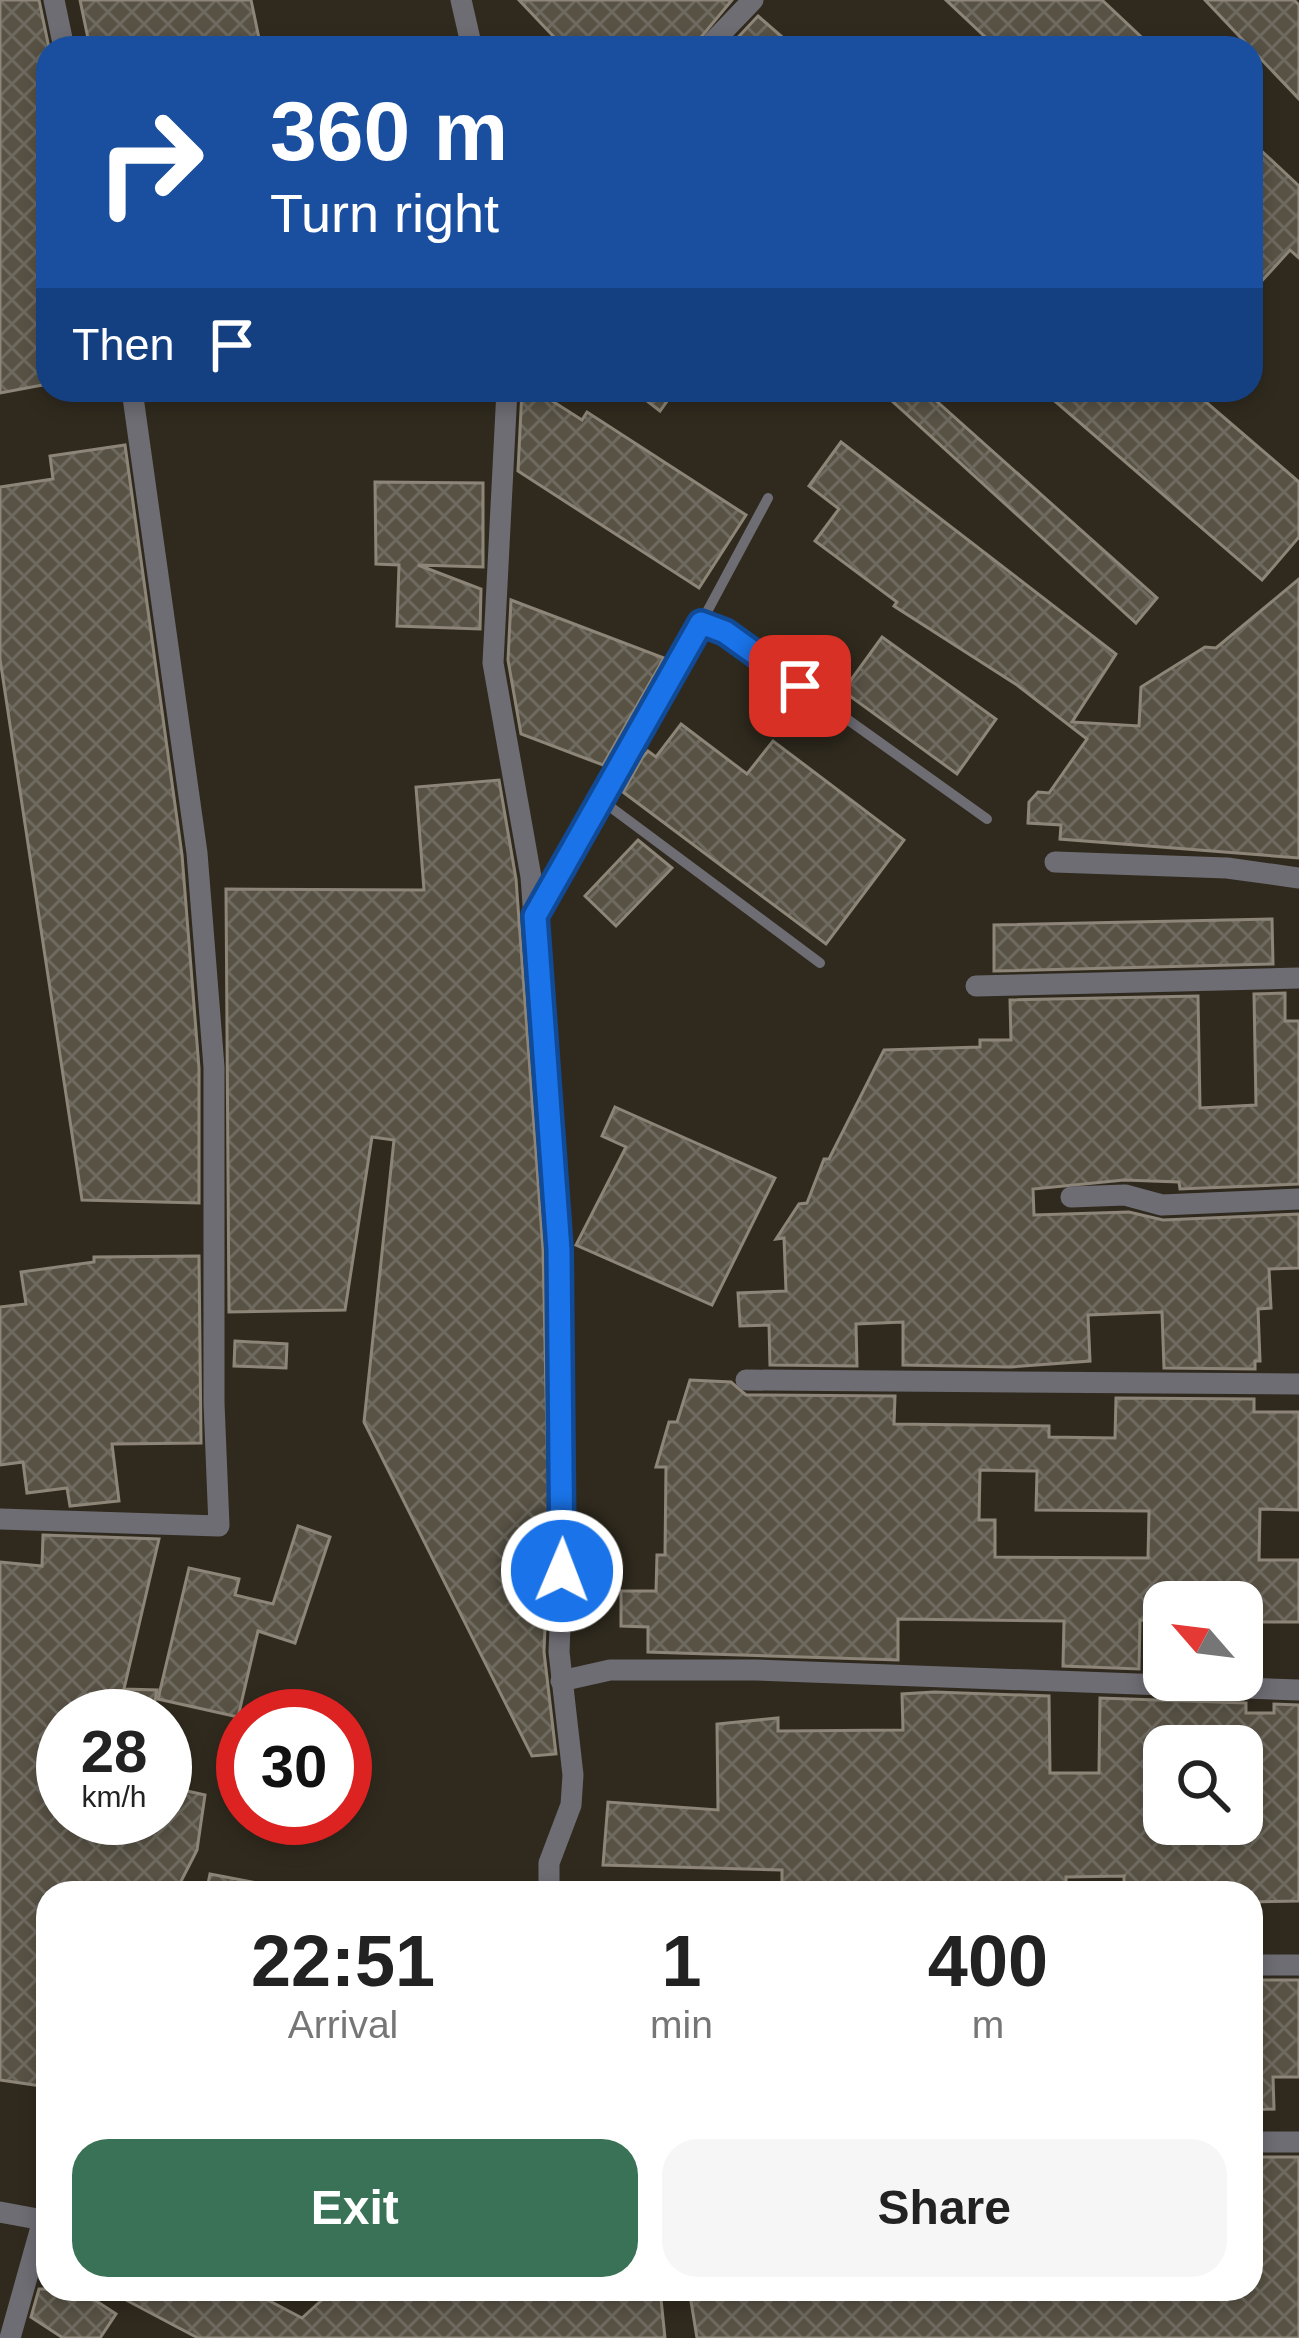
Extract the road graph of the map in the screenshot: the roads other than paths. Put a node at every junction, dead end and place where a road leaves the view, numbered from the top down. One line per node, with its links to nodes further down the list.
1 (54, 0): 4 (street)
2 (461, 0): 5 (street)
3 (753, 0): 6 (street)
4 (62, 36)
5 (469, 36)
6 (718, 36)
7 (134, 402): 23 (street)
8 (506, 402): 15 (street)
9 (768, 498): 10 (lane)
10 (701, 623): 11 (street); 12 (lane)
11 (601, 800): 15 (street); 16 (lane)
12 (987, 819)
13 (1055, 862): 14 (street)
14 (1299, 878)
15 (535, 916): 24 (street)
16 (820, 963)
17 (1299, 978): 18 (street)
18 (976, 986)
19 (1071, 1197): 20 (street)
20 (1299, 1198)
21 (746, 1380): 22 (street)
22 (1299, 1384)
23 (0, 1519)
24 (561, 1681): 25 (street); 26 (street)
25 (1299, 1690)
26 (550, 1881)
27 (1263, 1965): 28 (street)
28 (1299, 1965)
29 (1263, 2142): 30 (street)
30 (1299, 2142)
31 (0, 2212): 32 (street)
32 (36, 2214)
33 (36, 2247): 34 (street)
34 (11, 2337)

